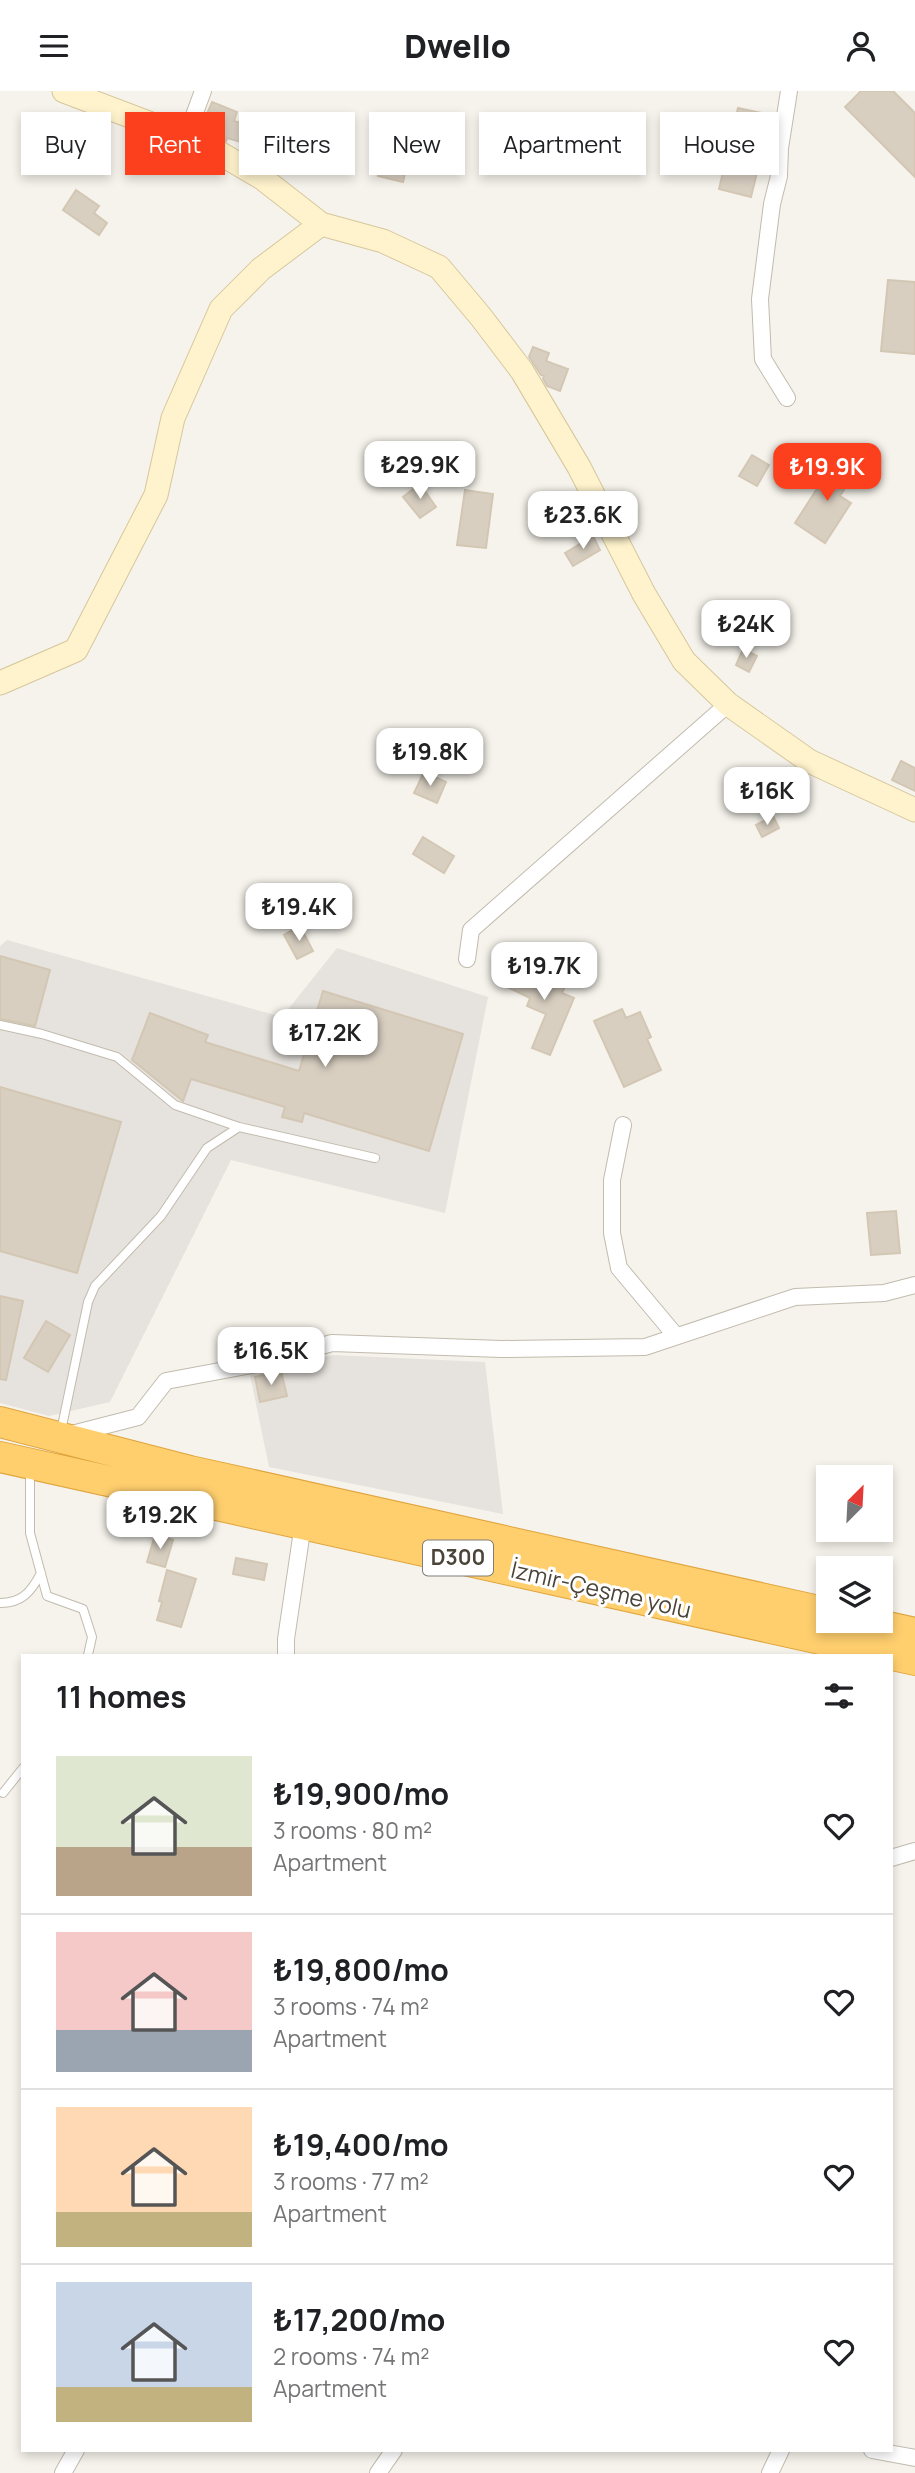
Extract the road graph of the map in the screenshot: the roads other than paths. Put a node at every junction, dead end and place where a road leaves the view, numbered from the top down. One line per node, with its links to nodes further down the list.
1 (64, 91): 5 (street)
2 (203, 91): 4 (street)
3 (789, 91): 8 (street)
4 (195, 112)
5 (125, 114)
6 (225, 156): 7 (street)
7 (321, 224): 9 (street); 10 (street)
8 (787, 398)
9 (0, 683)
10 (729, 704): 11 (street); 12 (street)
11 (915, 810)
12 (467, 958)
13 (0, 1025): 15 (lane)
14 (624, 1125): 18 (street)
15 (239, 1127): 16 (lane); 20 (lane)
16 (375, 1158)
17 (915, 1285): 18 (street)
18 (676, 1336): 20 (street)
19 (0, 1422): 20 (highway, İzmir-Çeşme yolu / D300)
20 (59, 1437): 26 (highway, İzmir-Çeşme yolu / D300)
21 (0, 1457): 22 (highway, İzmir-Çeşme yolu / D300)
22 (31, 1463): 23 (highway, İzmir-Çeşme yolu / D300); 24 (lane)
23 (303, 1524): 30 (street); 31 (highway, İzmir-Çeşme yolu / D300)
24 (41, 1573): 25 (lane); 29 (lane)
25 (0, 1603)
26 (816, 1610)
27 (893, 1628): 28 (highway)
28 (915, 1633)
29 (88, 1654)
30 (286, 1654)
31 (888, 1654)
32 (893, 1655): 33 (highway, İzmir-Çeşme yolu / D300)
33 (915, 1660)
34 (21, 1771): 35 (lane)
35 (4, 1793)
36 (915, 1851): 37 (street)
37 (893, 1857)
38 (75, 2452): 43 (street)
39 (393, 2452): 44 (street)
40 (780, 2452): 45 (street)
41 (883, 2452): 42 (street)
42 (915, 2458)
43 (64, 2473)
44 (379, 2473)
45 (770, 2473)

